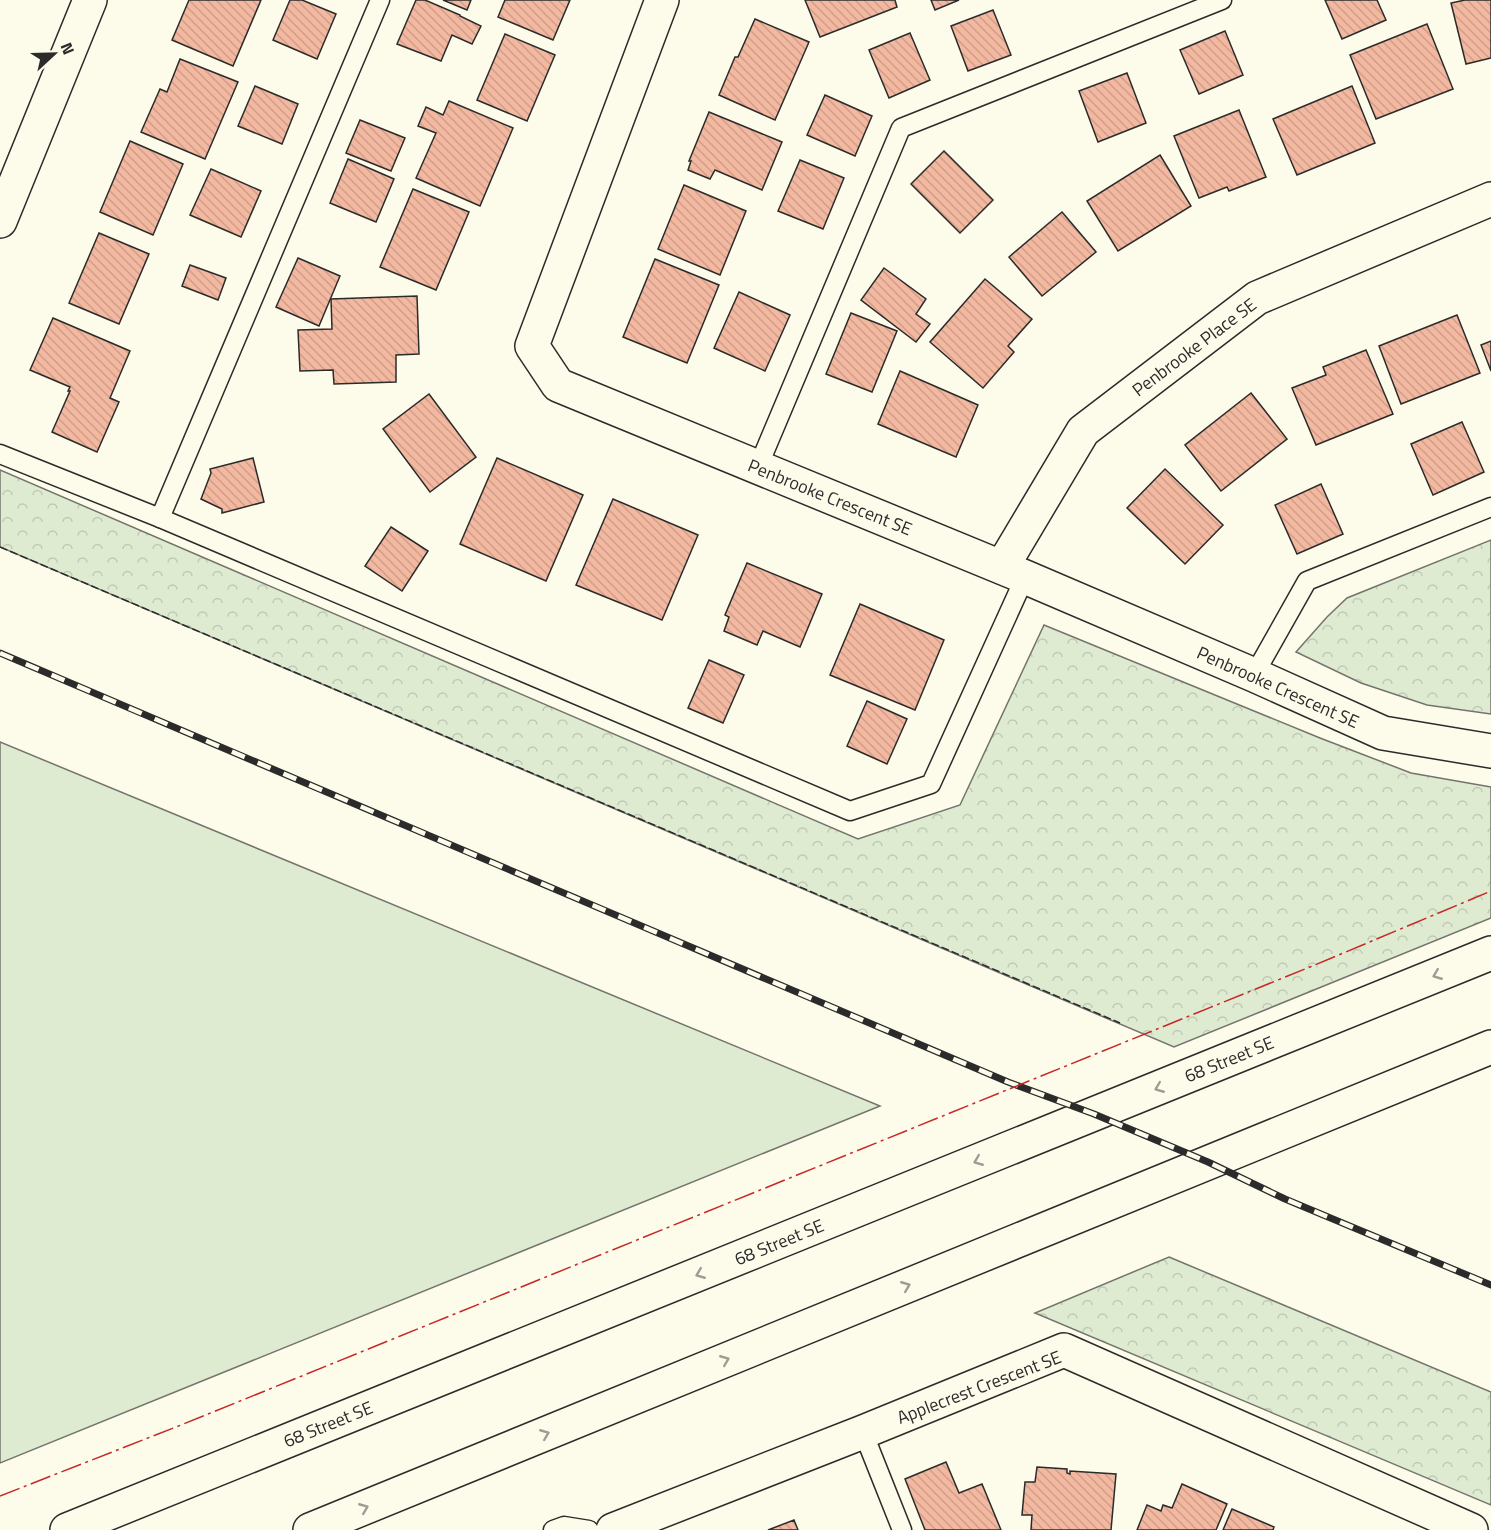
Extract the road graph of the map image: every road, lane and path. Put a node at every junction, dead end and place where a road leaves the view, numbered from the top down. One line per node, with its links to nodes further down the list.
1 (90, 0): 6 (street)
2 (380, 0): 10 (lane)
3 (662, 0): 8 (street, Penbrooke Crescent SE)
4 (1222, 0): 8 (lane)
5 (1491, 199): 11 (street, Penbrooke Place SE)
6 (0, 221)
7 (0, 454): 10 (lane)
8 (758, 467): 11 (street, Penbrooke Crescent SE)
9 (1491, 507): 12 (lane)
10 (160, 518): 11 (lane)
11 (1014, 572): 12 (street, Penbrooke Crescent SE)
12 (1254, 675): 13 (street, Penbrooke Crescent SE)
13 (1491, 751)
14 (1491, 953): 17 (street, 68 Street SE, one-way to 17)
15 (1491, 1047): 18 (street, one-way to 15)
16 (863, 1432): 21 (street, Applecrest Crescent SE); 22 (lane); 23 (street, Applecrest Crescent SE)
17 (67, 1530)
18 (310, 1530)
19 (553, 1530): 20 (lane)
20 (589, 1530)
21 (613, 1530)
22 (902, 1530)
23 (1471, 1530)

